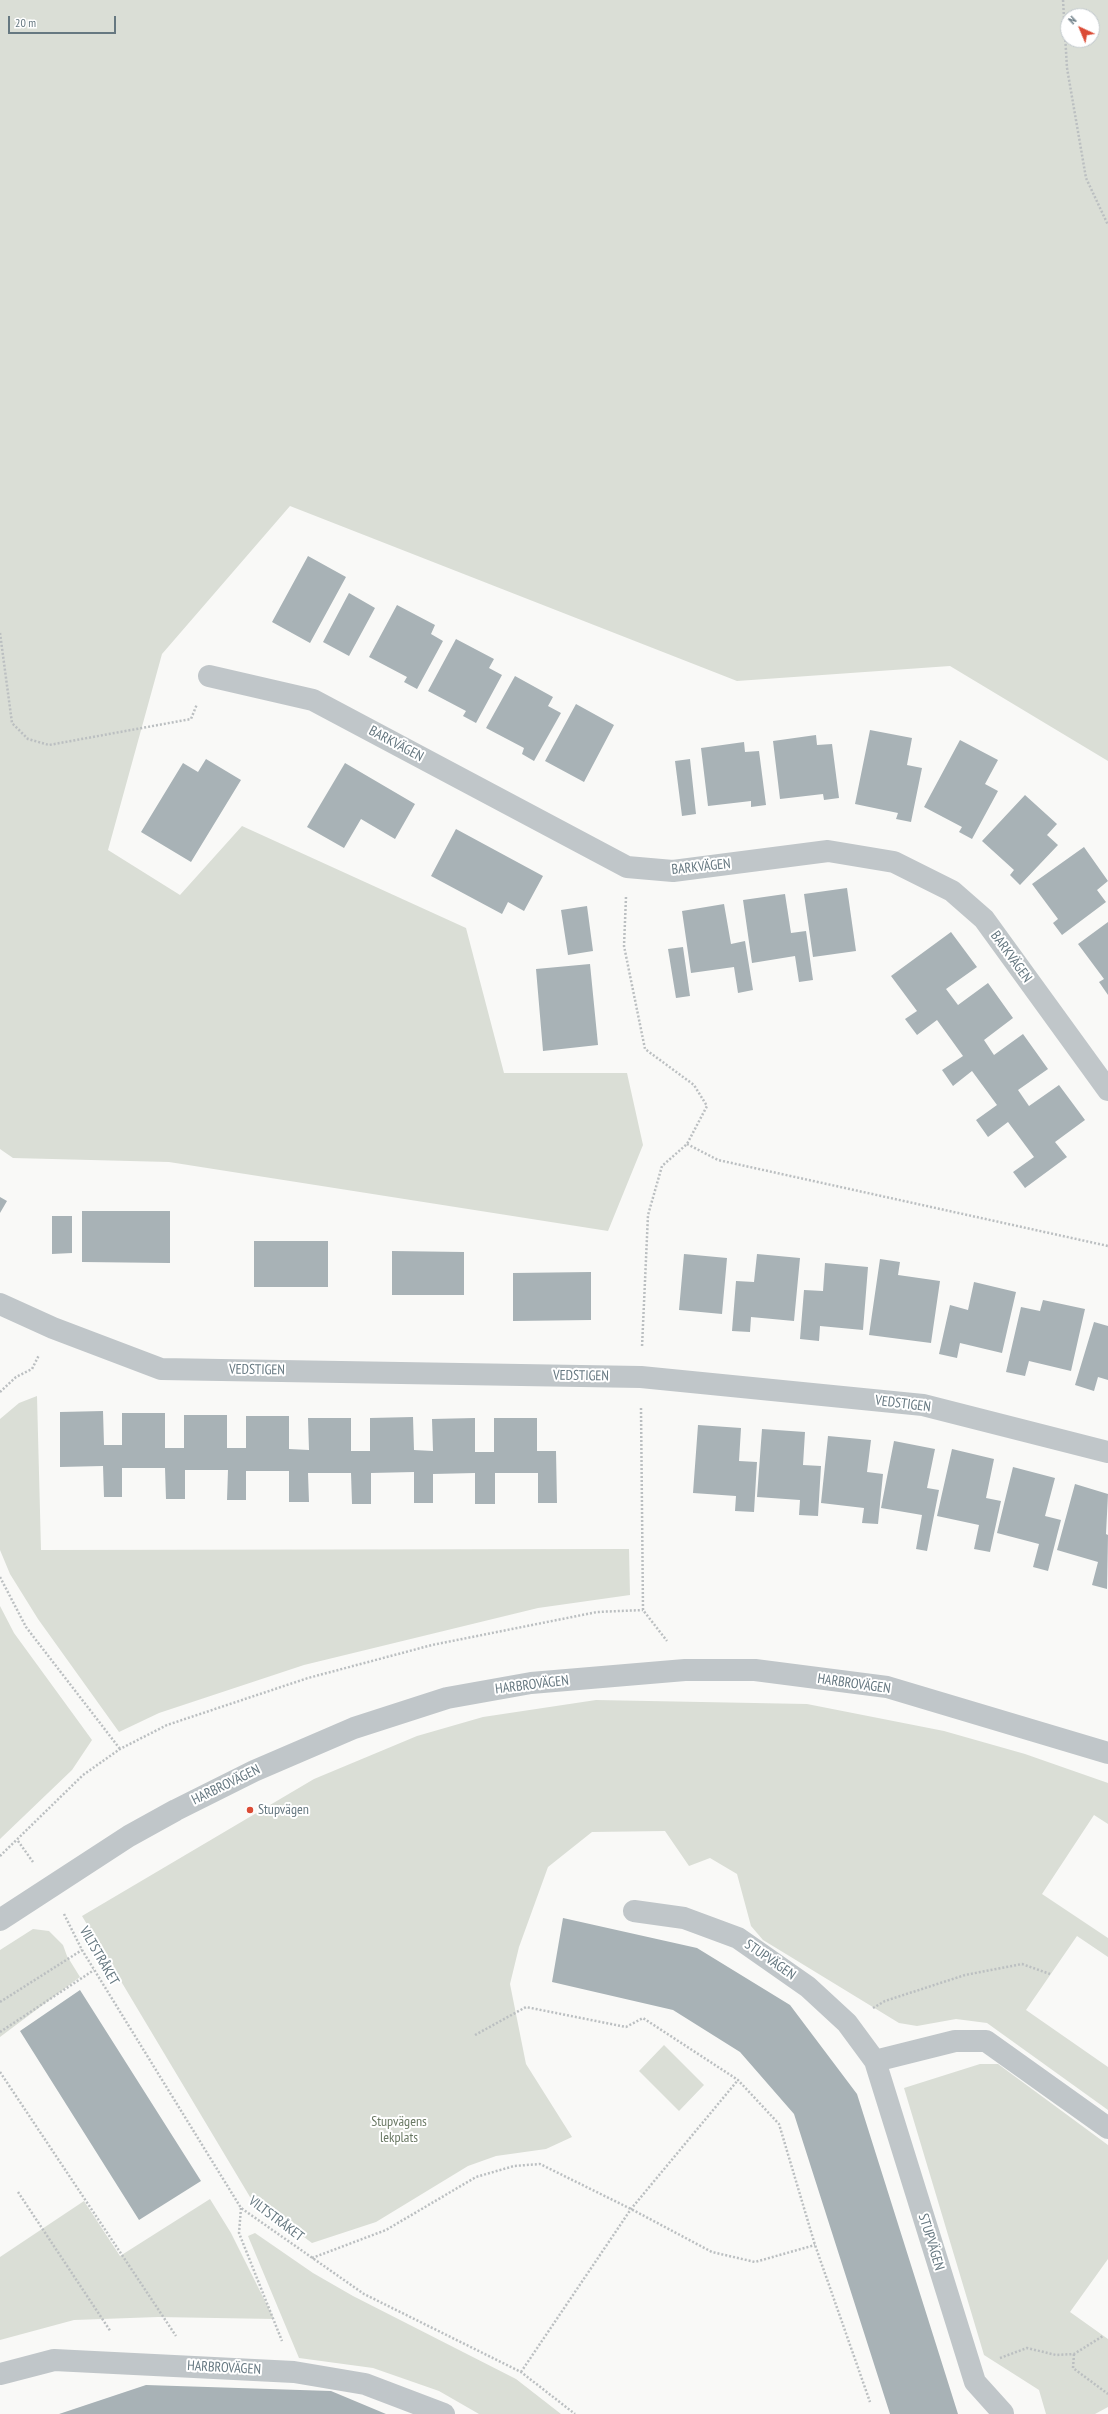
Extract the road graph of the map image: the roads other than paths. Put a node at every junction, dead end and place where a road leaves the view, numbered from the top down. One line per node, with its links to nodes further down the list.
1 (209, 676): 2 (street, BARKVÄGEN)
2 (1108, 1090)
3 (0, 1304): 4 (street, VEDSTIGEN)
4 (1108, 1452)
5 (1108, 1753): 7 (street, HARBROVÄGEN)
6 (634, 1910): 8 (street, STUPVÄGEN)
7 (0, 1920)
8 (875, 2061): 9 (street); 11 (street, STUPVÄGEN)
9 (1108, 2128)
10 (0, 2374): 12 (street, HARBROVÄGEN)
11 (1003, 2413)
12 (444, 2414)

